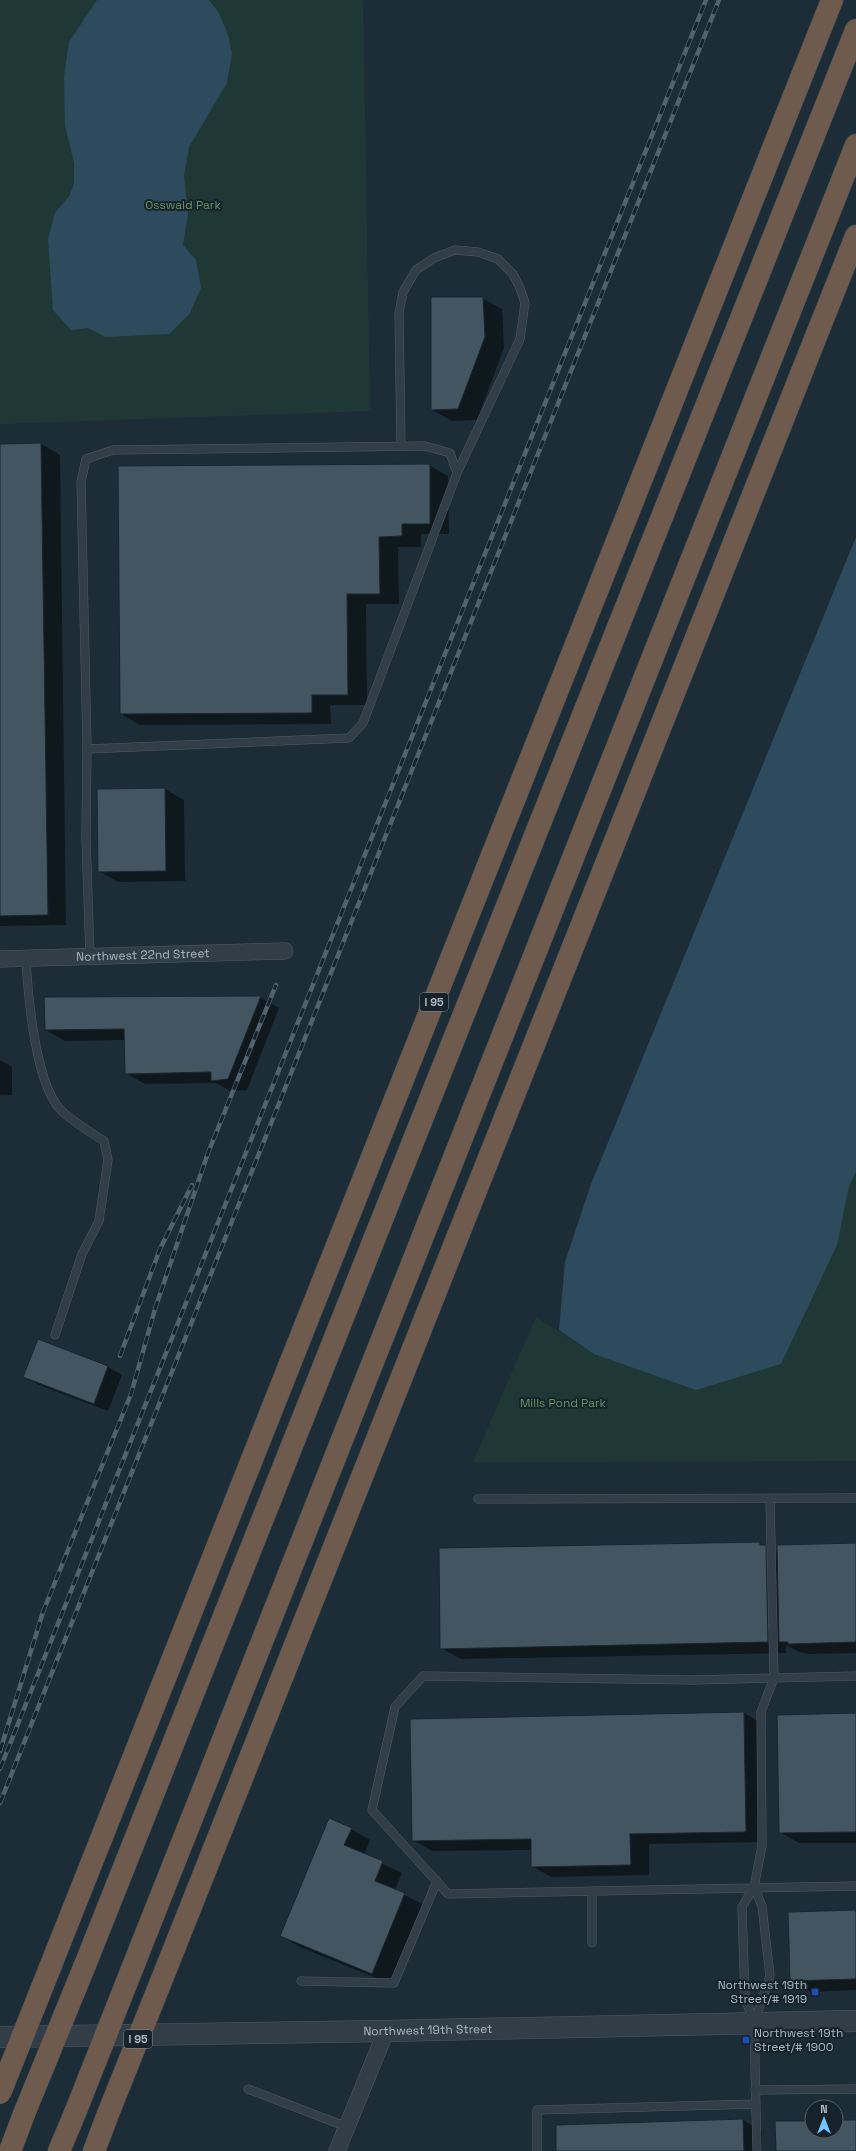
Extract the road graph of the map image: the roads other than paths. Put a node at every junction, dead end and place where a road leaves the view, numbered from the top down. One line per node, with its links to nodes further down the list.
1 (832, 0): 31 (highway, I 95, bridge)
2 (856, 30): 34 (highway, bridge)
3 (856, 145): 35 (highway, bridge)
4 (856, 236): 36 (highway, I 95, bridge)
5 (401, 446): 6 (lane); 6 (lane); 7 (lane)
6 (457, 473): 7 (lane)
7 (88, 749): 9 (lane)
8 (285, 951): 9 (street, Northwest 22nd Street)
9 (90, 957): 11 (street, Northwest 22nd Street)
10 (0, 959): 11 (street, Northwest 22nd Street)
11 (26, 959): 12 (lane)
12 (55, 1335)
13 (770, 1498): 14 (lane); 15 (lane); 17 (lane)
14 (856, 1498)
15 (478, 1499)
16 (856, 1676): 17 (lane)
17 (774, 1678): 18 (lane); 20 (lane)
18 (437, 1881): 21 (lane); 23 (lane)
19 (856, 1886): 20 (lane)
20 (754, 1887): 21 (lane); 25 (lane); 25 (lane)
21 (592, 1891): 22 (lane)
22 (592, 1943)
23 (301, 1981)
24 (856, 2021): 25 (street, Northwest 19th Street)
25 (754, 2023): 26 (street, Northwest 19th Street); 30 (lane)
26 (386, 2031): 27 (street, Northwest 19th Street); 33 (street)
27 (0, 2037)
28 (248, 2089): 33 (lane)
29 (856, 2089): 30 (lane)
30 (755, 2090): 32 (lane)
31 (0, 2093)
32 (756, 2104): 38 (lane); 39 (lane)
33 (347, 2127): 37 (street)
34 (10, 2151)
35 (59, 2151)
36 (94, 2151)
37 (337, 2151)
38 (537, 2151)
39 (757, 2151)

